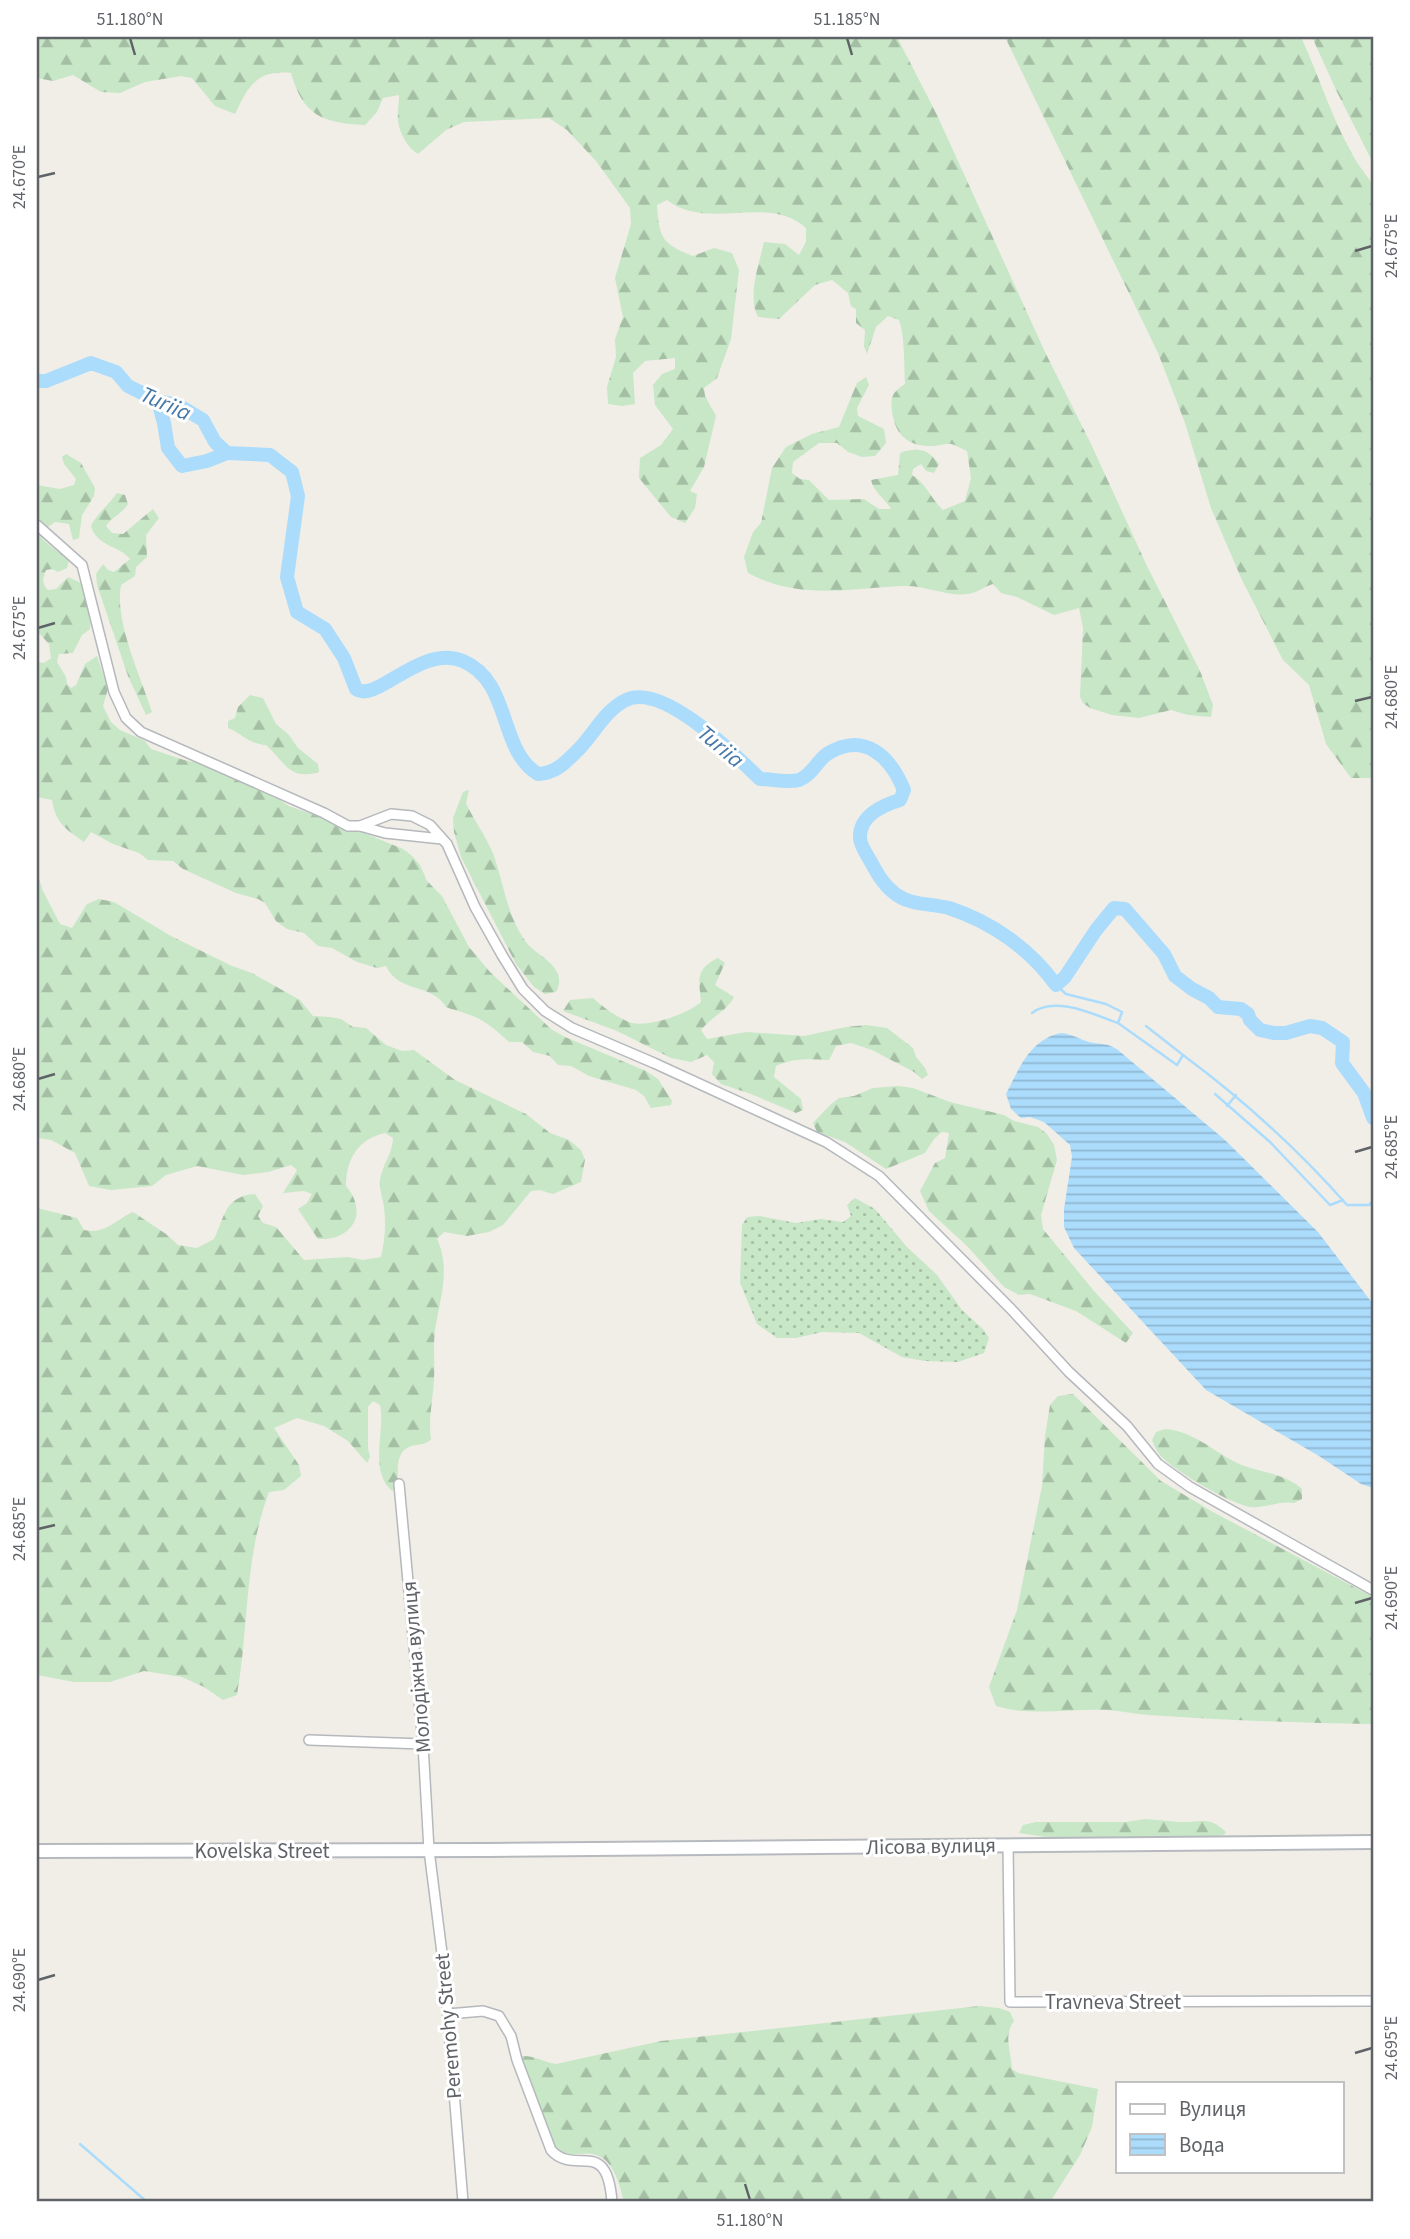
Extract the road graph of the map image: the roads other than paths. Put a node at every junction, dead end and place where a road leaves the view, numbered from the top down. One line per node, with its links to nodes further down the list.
1 (37, 525): 2 (street)
2 (360, 826): 3 (street); 3 (street)
3 (442, 839): 5 (street)
4 (399, 1484): 7 (street, Молодіжна вулиця)
5 (1373, 1590)
6 (309, 1740): 7 (street)
7 (424, 1744): 10 (street, Молодіжна вулиця)
8 (1373, 1842): 9 (street, Лісова вулиця)
9 (1008, 1845): 11 (street, Лісова вулиця); 13 (street, Travneva Street)
10 (429, 1850): 11 (street, Kovelska Street); 12 (street, Kovelska Street); 14 (street, Peremohy Street)
11 (488, 1850)
12 (37, 1851)
13 (1373, 2001)
14 (448, 2014): 15 (street, Peremohy Street); 16 (street)
15 (463, 2202)
16 (612, 2202)

